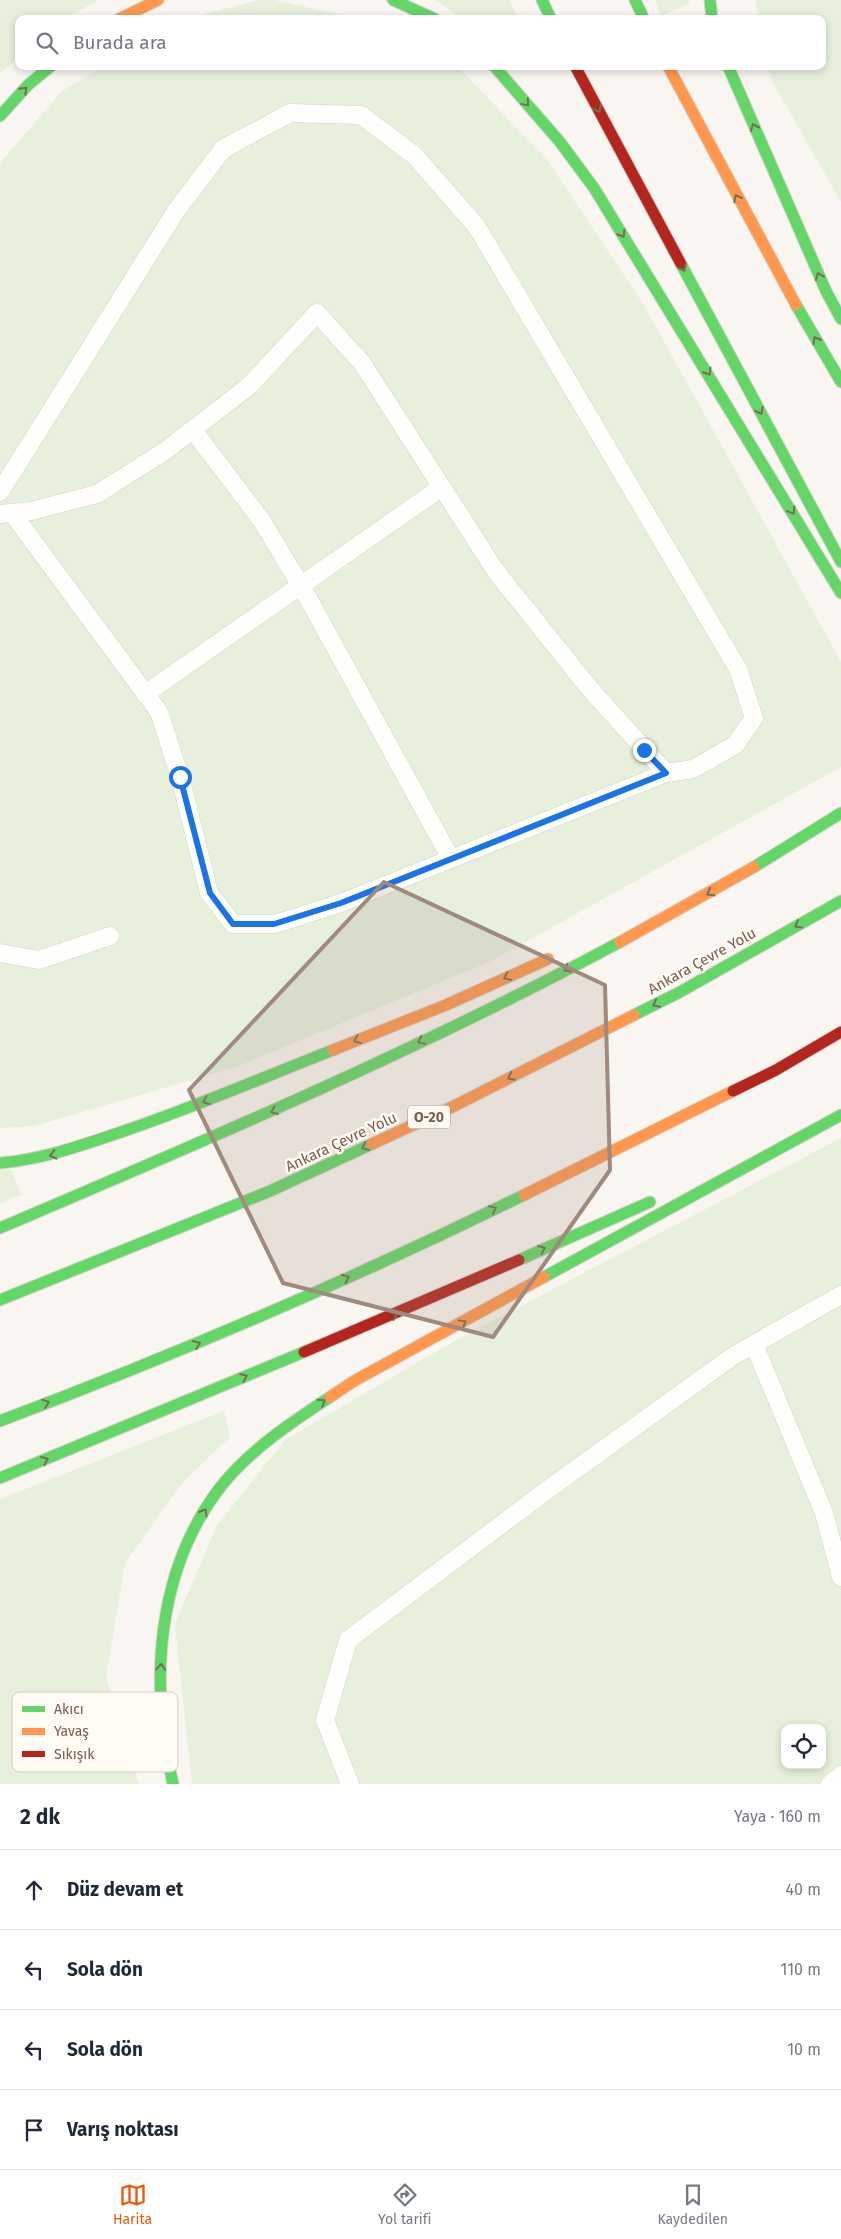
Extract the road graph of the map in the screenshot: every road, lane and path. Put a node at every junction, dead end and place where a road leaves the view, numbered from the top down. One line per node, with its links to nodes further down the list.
1 (158, 0): 6 (main road)
2 (393, 0): 7 (main road)
3 (542, 0): 8 (main road)
4 (635, 0): 9 (main road)
5 (710, 0): 10 (main road)
6 (127, 15)
7 (426, 15)
8 (549, 15)
9 (642, 15)
10 (712, 15)
11 (46, 70): 16 (main road, one-way to 11)
12 (497, 70): 25 (main road, one-way to 25)
13 (577, 70): 23 (main road, one-way to 23)
14 (670, 70): 18 (main road, one-way to 14)
15 (730, 70): 17 (main road, one-way to 15)
16 (0, 116)
17 (841, 319)
18 (841, 382)
19 (193, 430): 20 (lane); 22 (lane); 24 (lane)
20 (442, 487): 24 (lane); 27 (lane)
21 (0, 492): 27 (lane)
22 (6, 514): 26 (lane)
23 (841, 562)
24 (300, 586): 26 (lane); 30 (lane)
25 (841, 593)
26 (145, 694): 30 (lane)
27 (666, 773): 30 (lane)
28 (841, 813): 29 (main road)
29 (818, 825): 32 (main road); 42 (main road, one-way to 42)
30 (451, 859)
31 (841, 901): 44 (main road, Ankara Çevre Yolu / O-20, one-way to 44)
32 (643, 916)
33 (110, 936): 34 (lane)
34 (0, 953)
35 (557, 955): 39 (main road, one-way to 39)
36 (841, 1032): 46 (main road, one-way to 36)
37 (841, 1115): 38 (main road)
38 (815, 1130): 40 (main road); 49 (main road, one-way to 38)
39 (0, 1163)
40 (678, 1190)
41 (660, 1198): 47 (main road, one-way to 41)
42 (0, 1228)
43 (841, 1295): 45 (lane)
44 (0, 1300)
45 (754, 1344): 48 (lane); 51 (lane)
46 (0, 1420)
47 (0, 1478)
48 (841, 1577)
49 (159, 1692)
50 (841, 1775): 52 (lane)
51 (350, 1784)
52 (830, 1784)

